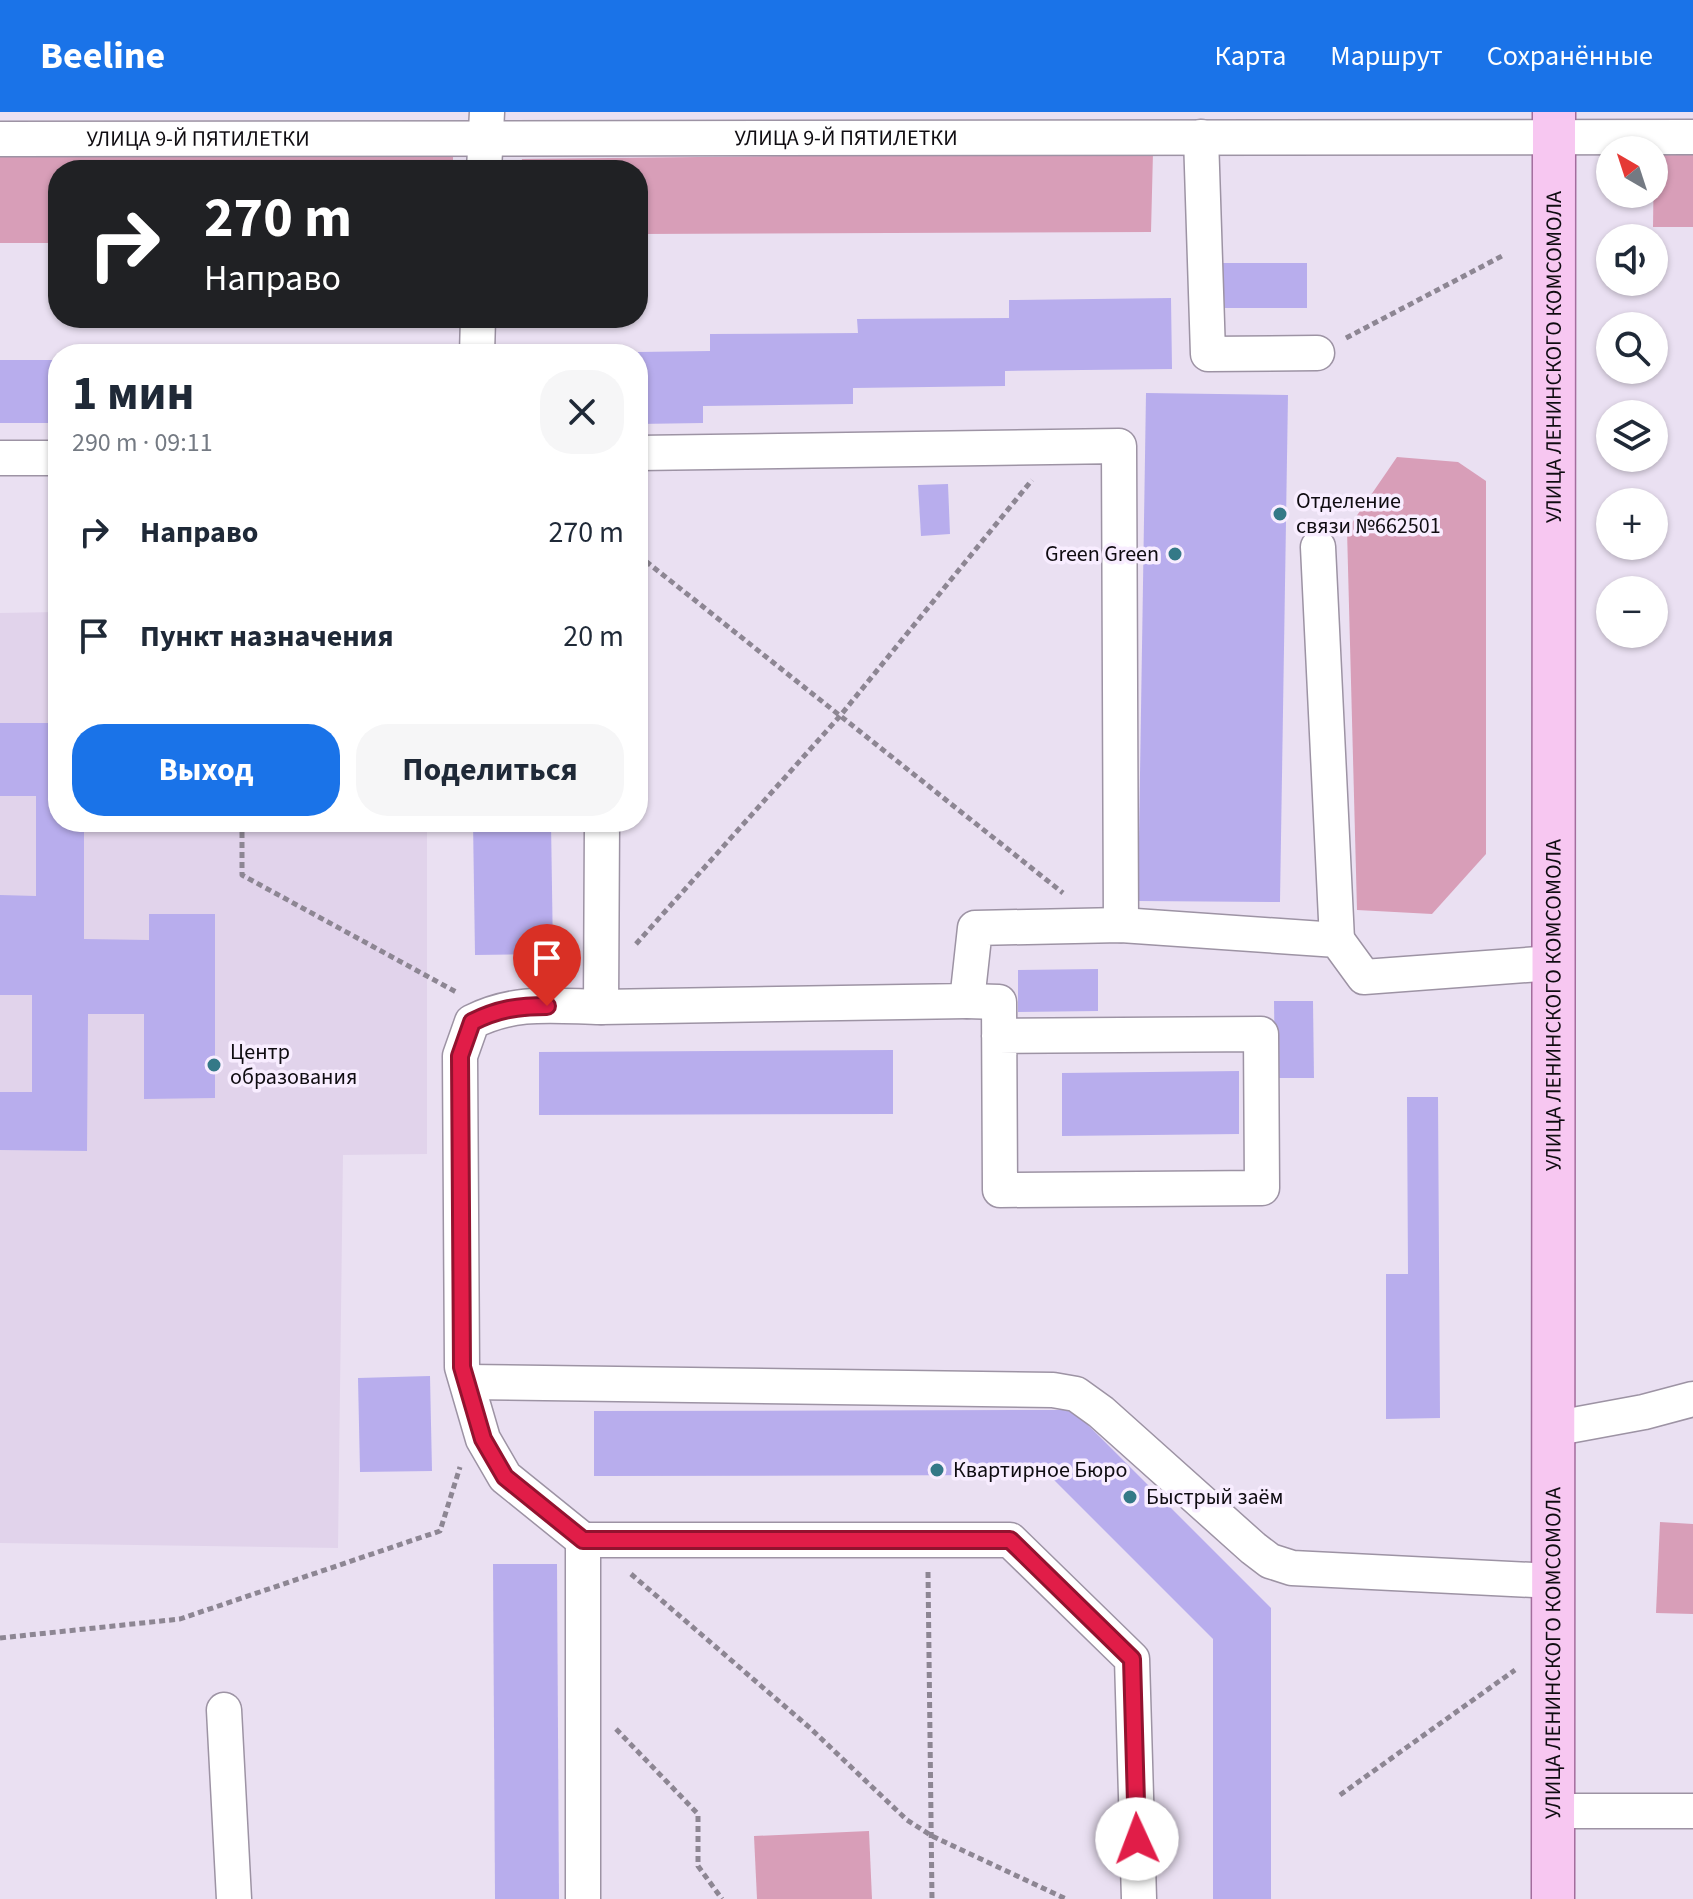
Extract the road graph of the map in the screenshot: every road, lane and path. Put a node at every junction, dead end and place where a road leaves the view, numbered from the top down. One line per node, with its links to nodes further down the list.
1 (1554, 124): 3 (street, УЛИЦА 9-Й ПЯТИЛЕТКИ); 4 (street, УЛИЦА 9-Й ПЯТИЛЕТКИ); 20 (main road, УЛИЦА ЛЕНИНСКОГО КОМСОМОЛА)
2 (1060, 125): 3 (street, УЛИЦА 9-Й ПЯТИЛЕТКИ); 6 (street, УЛИЦА 9-Й ПЯТИЛЕТКИ)
3 (1201, 137): 8 (street)
4 (1693, 137)
5 (0, 139): 6 (street, УЛИЦА 9-Й ПЯТИЛЕТКИ)
6 (485, 140)
7 (1502, 256): 8 (path)
8 (1317, 353)
9 (1058, 448): 10 (street); 15 (path); 18 (street)
10 (648, 453)
11 (0, 458): 12 (street)
12 (48, 458)
13 (1318, 547): 19 (street)
14 (648, 563): 15 (path)
15 (840, 716): 18 (path); 21 (path)
16 (242, 832): 23 (path)
17 (602, 832): 21 (street)
18 (1112, 925): 19 (street); 22 (street)
19 (1337, 940): 20 (street)
20 (1553, 963): 28 (main road, УЛИЦА ЛЕНИНСКОГО КОМСОМОЛА)
21 (601, 995): 22 (street); 23 (street)
22 (967, 1001): 24 (street)
23 (472, 1022): 25 (street)
24 (999, 1036): 24 (street)
25 (467, 1382): 27 (street); 31 (street)
26 (1693, 1399): 28 (street)
27 (476, 1417): 29 (street); 32 (path)
28 (1552, 1429): 31 (main road, УЛИЦА ЛЕНИНСКОГО КОМСОМОЛА)
29 (596, 1540): 30 (street); 34 (street); 39 (path)
30 (928, 1541): 39 (path); 45 (street)
31 (1553, 1581): 37 (main road, УЛИЦА ЛЕНИНСКОГО КОМСОМОЛА)
32 (0, 1638)
33 (1523, 1664): 36 (path)
34 (583, 1694): 41 (street); 42 (path)
35 (224, 1710): 40 (street)
36 (1340, 1795)
37 (1553, 1811): 38 (street); 46 (main road, УЛИЦА ЛЕНИНСКОГО КОМСОМОЛА)
38 (1693, 1811)
39 (932, 1836): 43 (path); 44 (path)
40 (234, 1899)
41 (583, 1899)
42 (722, 1899)
43 (932, 1899)
44 (1066, 1899)
45 (1139, 1899)
46 (1553, 1899)

